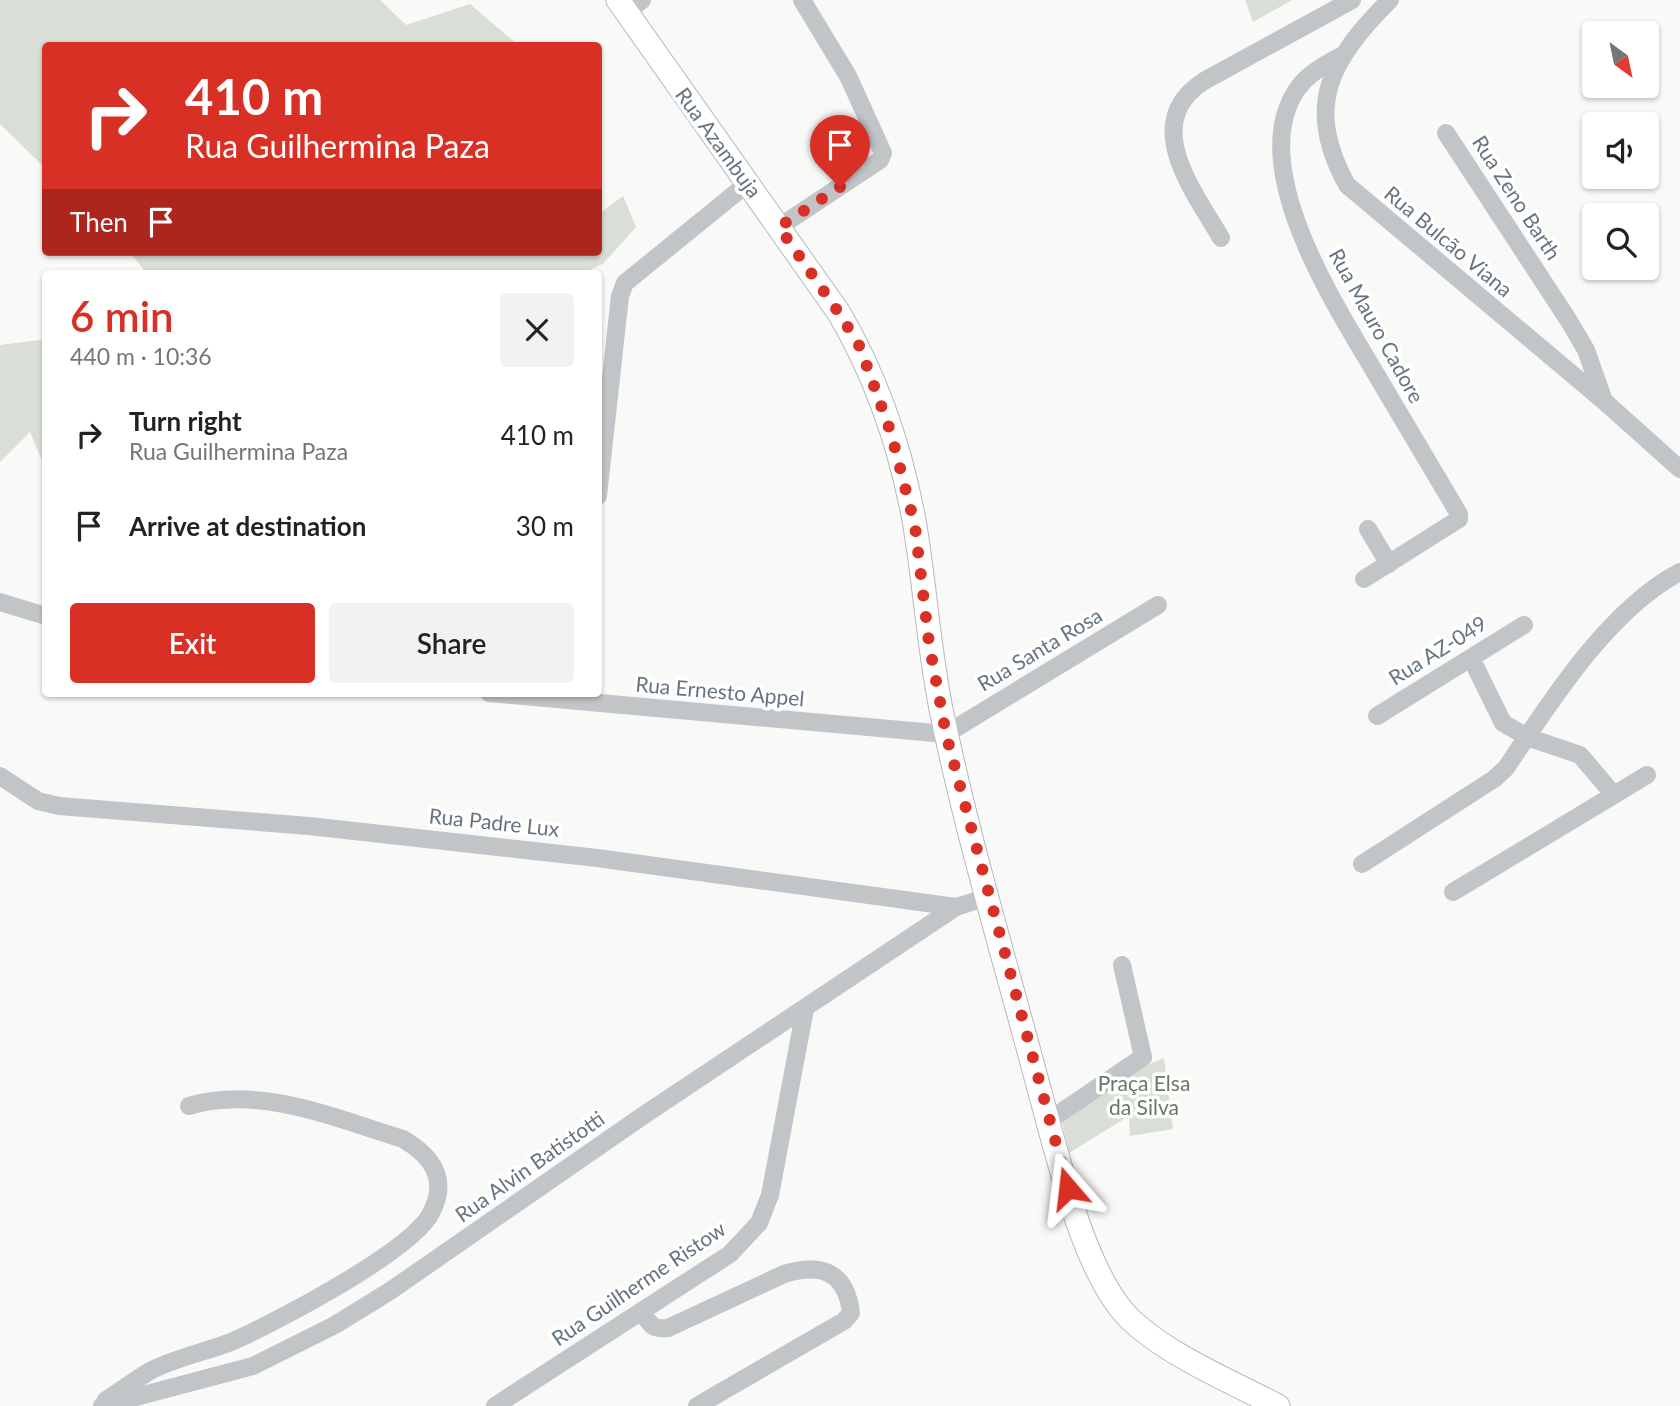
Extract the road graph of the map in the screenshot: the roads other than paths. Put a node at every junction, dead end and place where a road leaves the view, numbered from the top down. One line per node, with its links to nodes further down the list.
1 (802, 0): 8 (street)
2 (1352, 0): 9 (street)
3 (1387, 1): 5 (street, Rua Bulcão Viana)
4 (628, 4): 7 (main road, Rua Azambuja)
5 (1341, 56): 10 (street, Rua Bulcão Viana); 14 (street, Rua Mauro Cadore)
6 (1446, 133): 10 (street, Rua Zeno Barth)
7 (748, 183): 8 (main road, Rua Azambuja); 11 (street)
8 (779, 227): 24 (main road, Rua Azambuja)
9 (1221, 238)
10 (1604, 401): 12 (street, Rua Bulcão Viana)
11 (602, 461)
12 (1680, 469)
13 (1368, 529): 14 (street)
14 (1389, 564): 16 (street, Rua Mauro Cadore)
15 (1680, 572): 25 (street)
16 (1364, 579)
17 (0, 602): 19 (street)
18 (1158, 605): 24 (street, Rua Santa Rosa)
19 (42, 615)
20 (1524, 625): 21 (street, Rua AZ-049)
21 (1471, 658): 23 (street, Rua AZ-049); 25 (street)
22 (576, 698): 24 (street, Rua Ernesto Appel)
23 (1377, 716)
24 (946, 734): 31 (main road, Rua Azambuja)
25 (1527, 737): 28 (street); 29 (street)
26 (1647, 775): 28 (street)
27 (0, 776): 32 (street, Rua Padre Lux)
28 (1614, 795): 30 (street)
29 (1362, 864)
30 (1453, 892)
31 (988, 897): 32 (street, Rua Padre Lux); 36 (main road, Rua Azambuja)
32 (956, 907): 34 (street, Rua Alvin Batistotti)
33 (1122, 965): 36 (street)
34 (805, 1009): 37 (street, Rua Guilherme Ristow); 38 (street, Rua Alvin Batistotti)
35 (189, 1107): 38 (street)
36 (1048, 1121): 41 (main road, Rua Azambuja)
37 (642, 1312): 39 (street, Rua Guilherme Ristow); 40 (street)
38 (99, 1406)
39 (495, 1406)
40 (697, 1406)
41 (1278, 1406)

